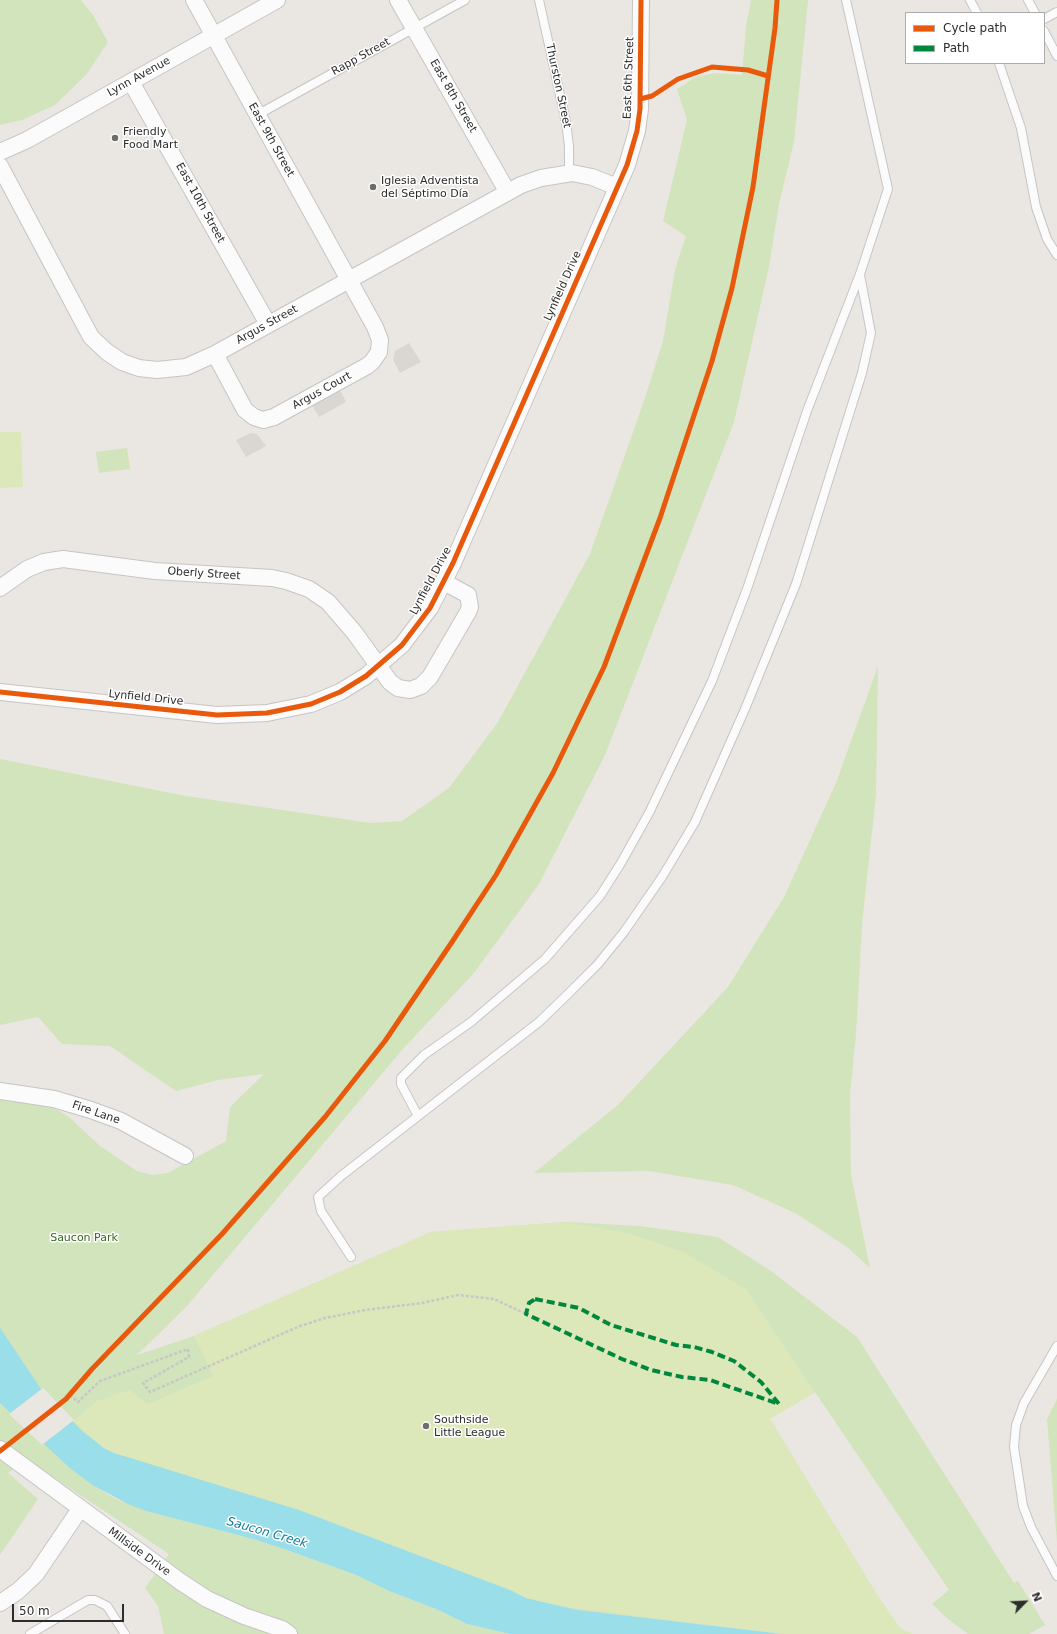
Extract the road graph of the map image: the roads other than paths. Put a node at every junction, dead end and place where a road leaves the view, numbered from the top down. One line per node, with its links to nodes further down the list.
1 (194, 0): 16 (street, East 9th Street)
2 (277, 0): 16 (street, Lynn Avenue)
3 (398, 0): 14 (street, East 8th Street)
4 (465, 0): 14 (lane, Rapp Street)
5 (539, 0): 23 (lane, Thurston Street)
6 (641, 0): 24 (street, East 6th Street)
7 (846, 0): 27 (lane)
8 (970, 0): 10 (lane)
9 (1028, 0): 11 (lane)
10 (976, 12)
11 (1034, 12)
12 (1057, 12): 13 (lane)
13 (1045, 18)
14 (414, 28): 20 (lane, Rapp Street); 25 (street, East 8th Street)
15 (1045, 33): 17 (lane)
16 (213, 36): 19 (street, Lynn Avenue); 20 (street, East 9th Street)
17 (1057, 56)
18 (999, 64): 26 (lane)
19 (131, 82): 21 (street, Lynn Avenue); 29 (street, East 10th Street)
20 (257, 115): 28 (street, East 9th Street)
21 (0, 152)
22 (0, 166): 30 (street, Argus Street)
23 (568, 174): 24 (street, Argus Street); 25 (street, Argus Street)
24 (619, 183): 31 (street, Lynfield Drive)
25 (507, 191): 28 (street, Argus Street)
26 (1057, 255)
27 (860, 274): 36 (lane); 36 (lane)
28 (349, 279): 29 (street, Argus Street); 30 (street, Argus Court)
29 (268, 324): 30 (street, Argus Street)
30 (215, 354)
31 (444, 582): 33 (street, Lynfield Drive); 33 (street, Oberly Street)
32 (0, 588): 33 (street, Oberly Street)
33 (378, 667): 34 (street, Lynfield Drive)
34 (0, 692)
35 (0, 1091): 37 (street, Fire Lane)
36 (418, 1116): 38 (lane)
37 (185, 1156)
38 (351, 1257)
39 (1057, 1346): 42 (lane)
40 (0, 1449): 41 (street, Millside Drive)
41 (80, 1509): 43 (street); 46 (street, Millside Drive)
42 (1057, 1576)
43 (0, 1603)
44 (30, 1634): 45 (lane)
45 (124, 1634)
46 (289, 1634)

